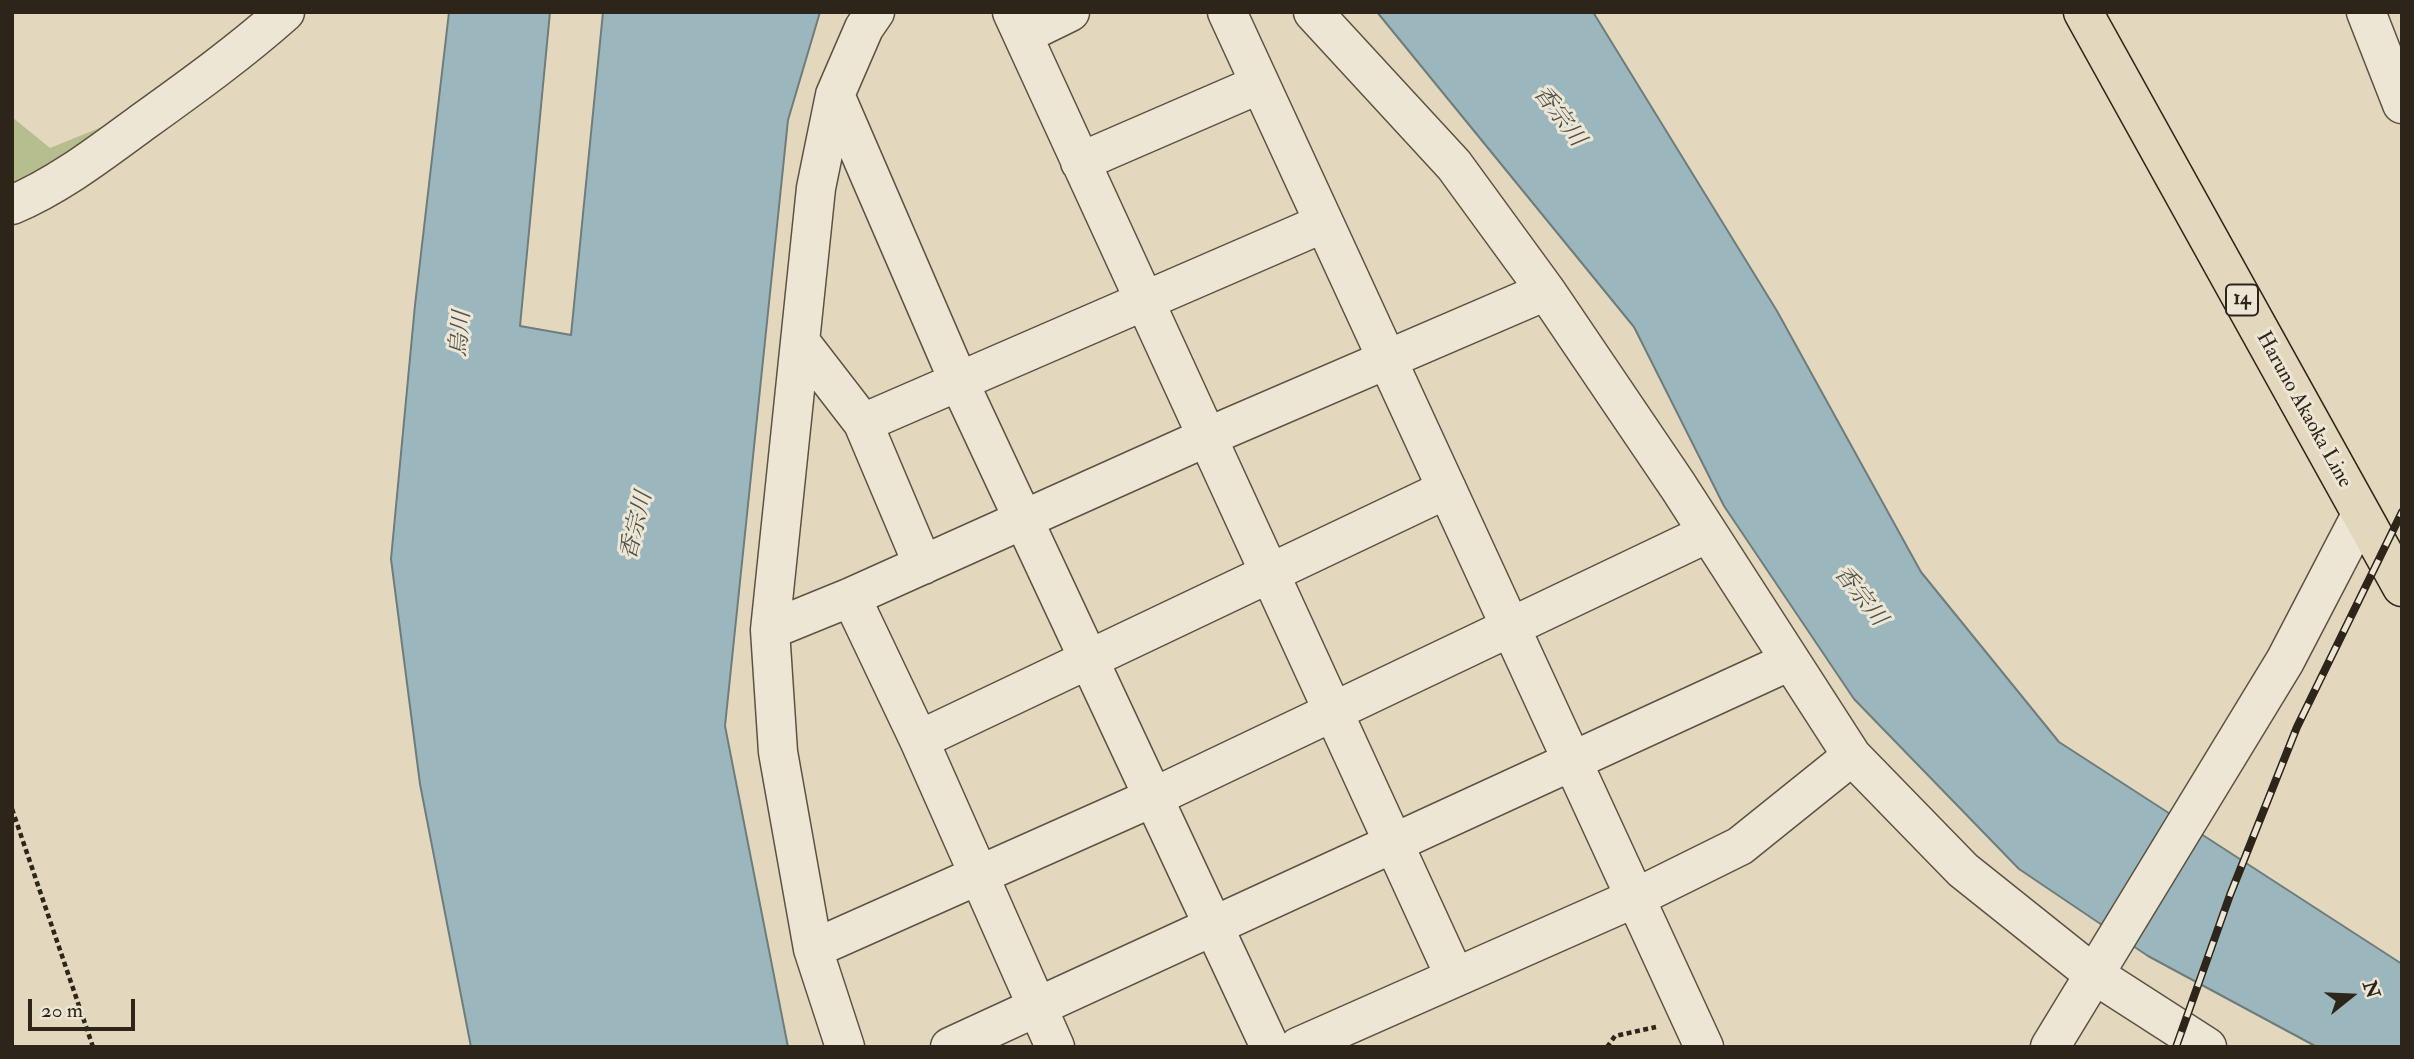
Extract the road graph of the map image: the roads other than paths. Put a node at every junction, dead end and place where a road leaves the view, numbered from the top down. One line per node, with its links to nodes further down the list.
1 (285, 12): 13 (street)
2 (875, 12): 10 (street)
3 (1070, 12): 8 (street)
4 (1227, 12): 9 (street)
5 (1313, 12): 15 (street)
6 (2083, 12): 23 (main road, Haruno Akaoka Line / 14)
7 (2366, 12): 11 (street)
8 (1018, 24): 12 (street)
9 (1260, 84): 12 (street); 14 (street)
10 (835, 95): 17 (street); 19 (street)
11 (2402, 104)
12 (1080, 162): 16 (street)
13 (12, 205)
14 (1324, 223): 16 (street); 18 (street)
15 (1546, 291): 18 (street); 25 (street)
16 (1144, 301): 19 (street); 21 (street)
17 (802, 344): 20 (street); 31 (street)
18 (1387, 360): 21 (street); 22 (street)
19 (959, 382): 20 (street); 24 (street)
20 (863, 423): 26 (street)
21 (1207, 437): 24 (street); 27 (street)
22 (1447, 489): 27 (street); 30 (street)
23 (2361, 515): 28 (main road, Haruno Akaoka Line / 14); 44 (street)
24 (1025, 521): 26 (street); 32 (street)
25 (1708, 533): 30 (street); 33 (street)
26 (923, 565): 29 (street)
27 (1269, 572): 32 (street); 34 (street)
28 (2402, 587)
29 (852, 597): 31 (street); 35 (street)
30 (1511, 627): 34 (street); 37 (street)
31 (770, 630): 43 (street)
32 (1089, 659): 35 (street); 38 (street)
33 (1790, 661): 36 (street); 37 (street)
34 (1332, 710): 38 (street); 39 (street)
35 (919, 740): 40 (street)
36 (1852, 756): 41 (street); 44 (street)
37 (1572, 761): 39 (street); 41 (street)
38 (1154, 797): 40 (street); 42 (street)
39 (1393, 843): 42 (street); 45 (street)
40 (978, 876): 43 (street); 46 (street)
41 (1637, 897): 45 (street); 47 (street)
42 (1213, 925): 46 (street); 51 (street)
43 (813, 949): 48 (street)
44 (2097, 967): 53 (street); 54 (street)
45 (1455, 978): 52 (street)
46 (1037, 1006): 49 (street); 50 (street)
47 (1698, 1033)
48 (845, 1047)
49 (950, 1047)
50 (1055, 1047)
51 (1270, 1047)
52 (1298, 1047)
53 (2050, 1047)
54 (2207, 1047)

